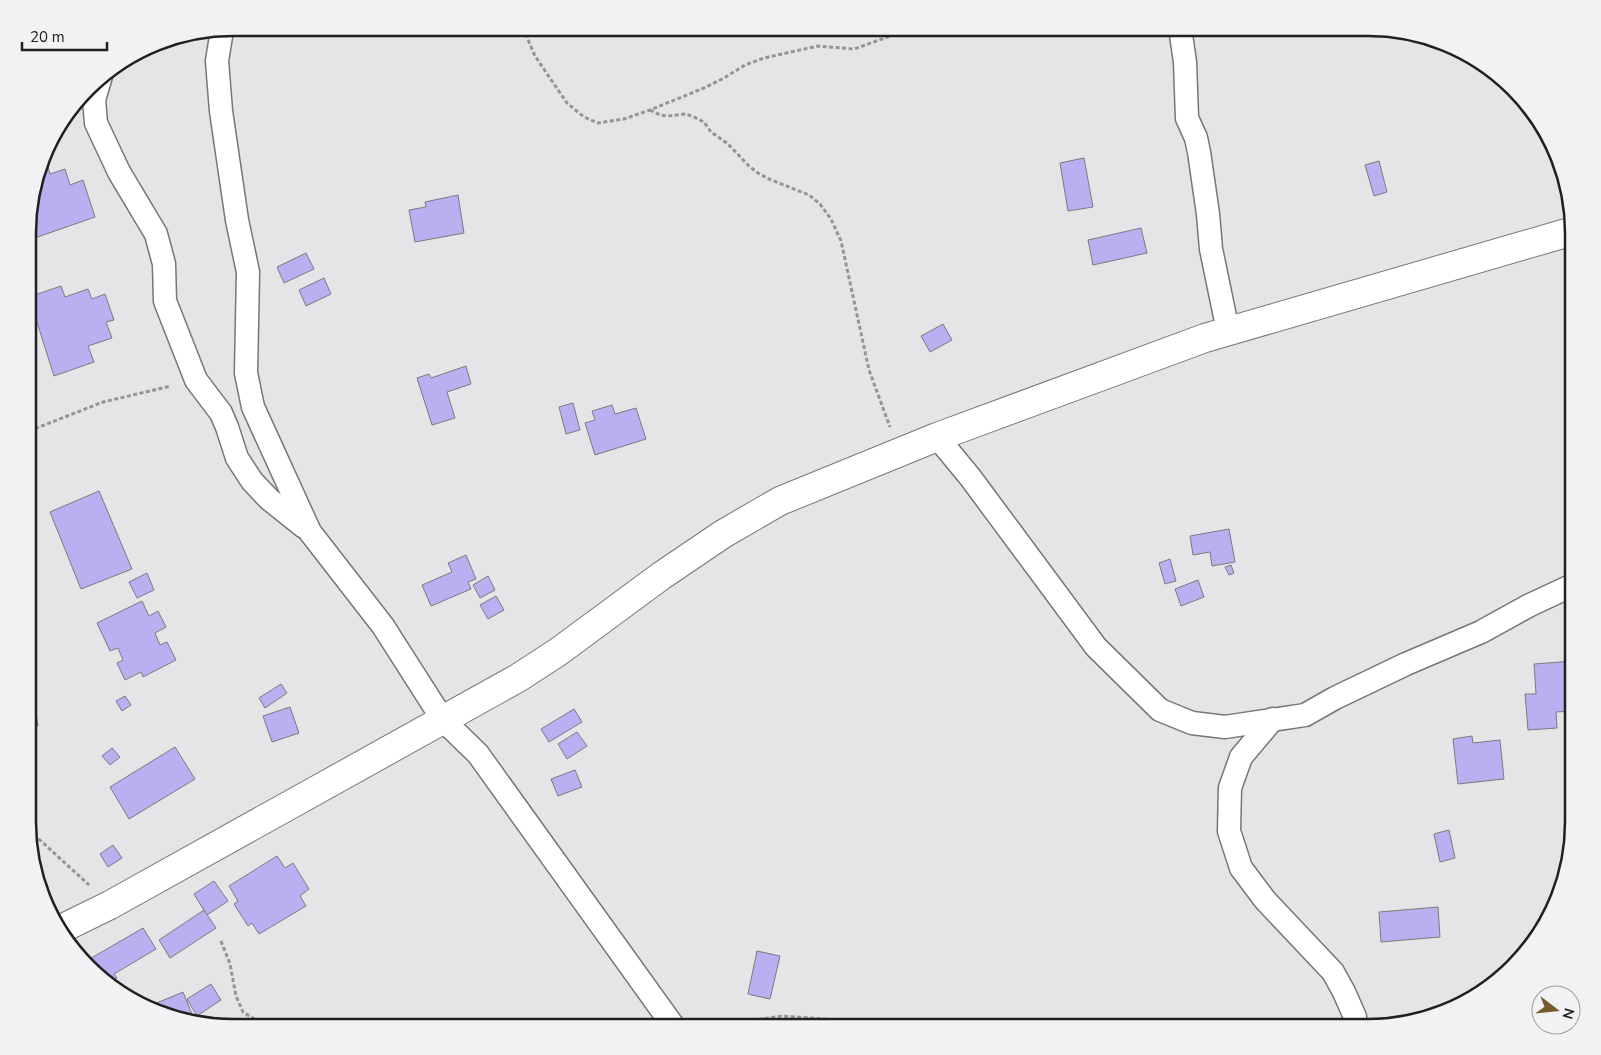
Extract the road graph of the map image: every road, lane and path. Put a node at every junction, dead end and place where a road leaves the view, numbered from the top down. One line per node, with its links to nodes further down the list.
1 (526, 36): 6 (path)
2 (891, 36): 6 (path)
3 (1181, 36): 8 (street)
4 (221, 37): 13 (street)
5 (96, 92): 9 (street)
6 (650, 110): 12 (path)
7 (1565, 233): 8 (street)
8 (1228, 331): 11 (street)
9 (196, 380): 10 (path); 13 (street)
10 (36, 428)
11 (937, 437): 12 (street); 15 (street)
12 (902, 451): 16 (street)
13 (310, 532): 16 (street)
14 (1565, 589): 15 (street)
15 (1273, 719): 25 (street)
16 (443, 720): 18 (street); 22 (street)
17 (37, 838): 18 (path)
18 (110, 905): 19 (street)
19 (66, 926)
20 (221, 941): 21 (path)
21 (254, 1019)
22 (668, 1019)
23 (762, 1019): 24 (path)
24 (825, 1019)
25 (1355, 1019)

